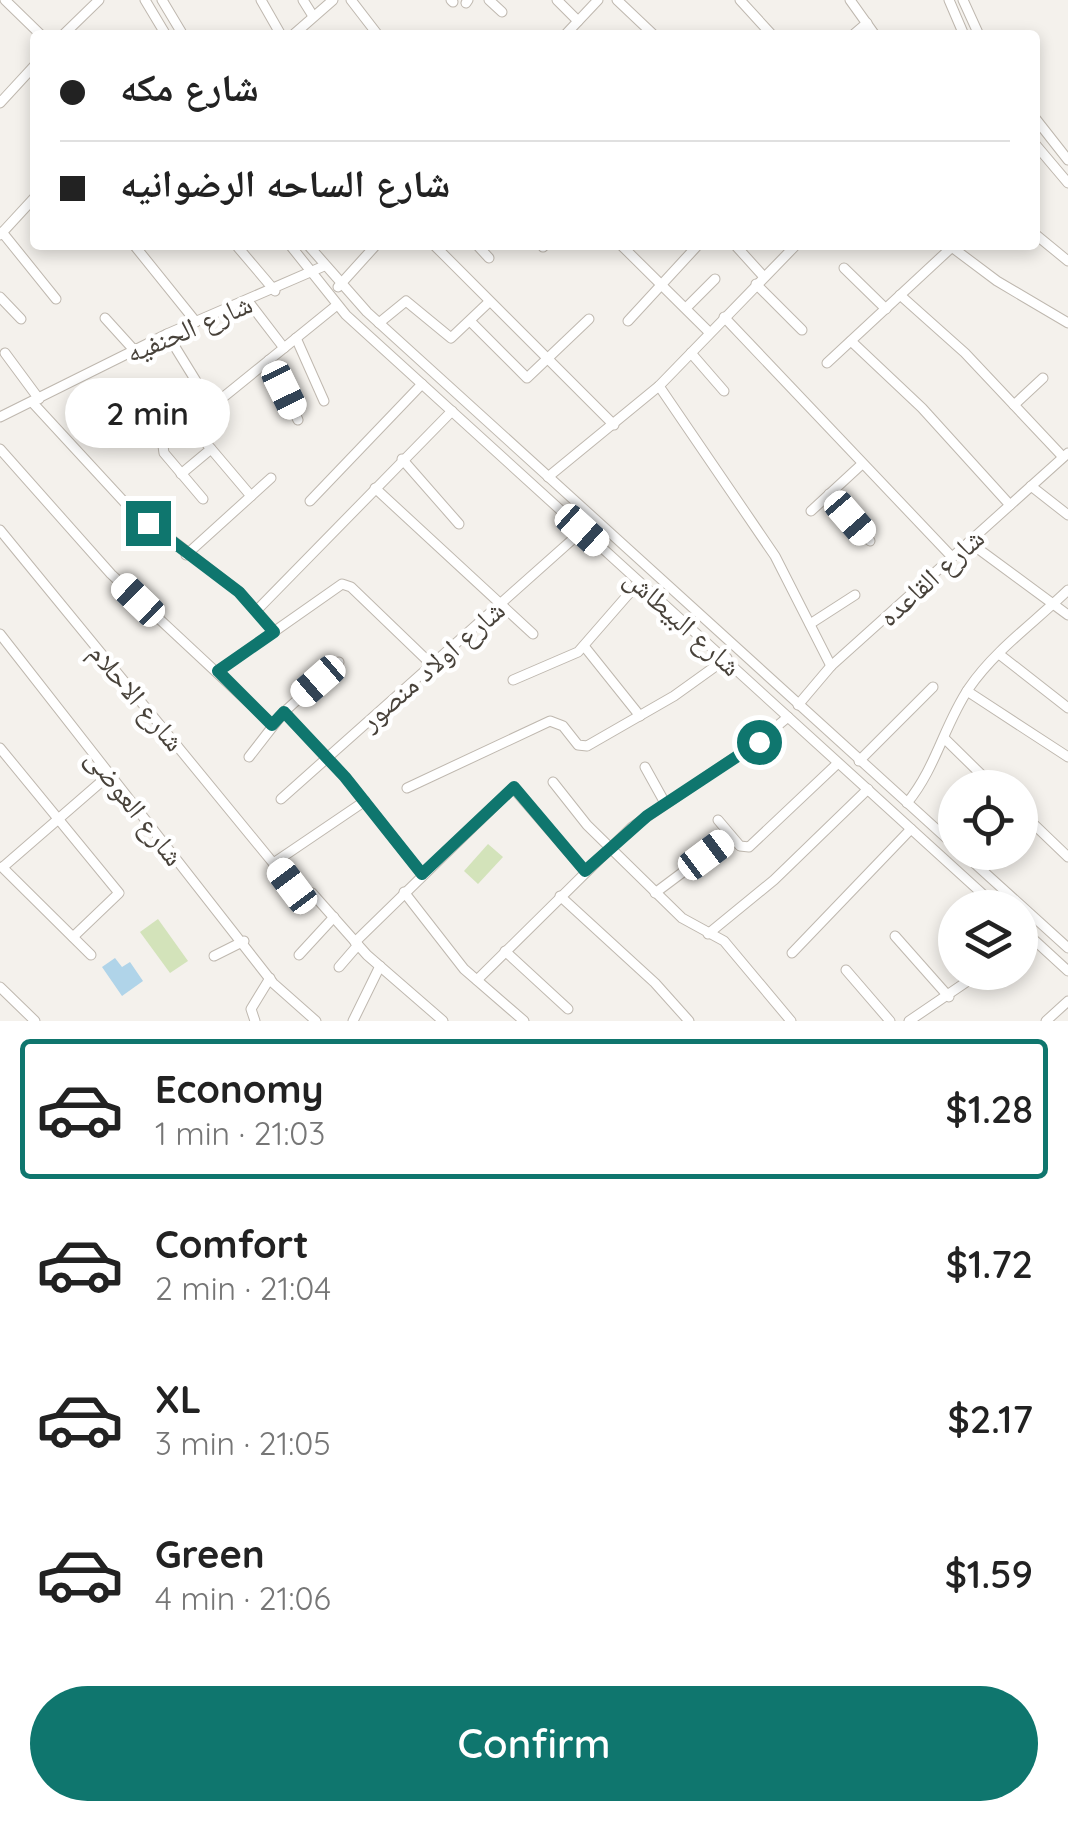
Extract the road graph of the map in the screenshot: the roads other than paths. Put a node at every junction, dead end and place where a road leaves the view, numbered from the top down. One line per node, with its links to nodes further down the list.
1 (5, 0): 21 (street)
2 (98, 0): 22 (street)
3 (145, 0): 23 (street)
4 (162, 0): 24 (street)
5 (261, 0): 25 (street)
6 (303, 0): 18 (street)
7 (333, 0): 18 (street)
8 (351, 0): 27 (street)
9 (489, 0): 17 (street)
10 (558, 0): 19 (street)
11 (598, 0): 19 (street)
12 (617, 0): 29 (street)
13 (740, 0): 30 (street)
14 (850, 0): 20 (street)
15 (948, 0): 33 (street)
16 (963, 0): 34 (street)
17 (502, 12)
18 (314, 16): 26 (street)
19 (578, 21): 28 (street)
20 (867, 23): 31 (street); 32 (street)
21 (36, 30)
22 (68, 30)
23 (163, 30)
24 (180, 30)
25 (278, 30)
26 (299, 30)
27 (374, 30)
28 (570, 30)
29 (649, 30)
30 (767, 30)
31 (859, 30)
32 (872, 30)
33 (962, 30)
34 (977, 30)
35 (30, 70): 36 (street)
36 (0, 102)
37 (1040, 124): 39 (street)
38 (1040, 150): 40 (street)
39 (1068, 160)
40 (1068, 183)
41 (30, 202): 42 (street)
42 (1, 234): 72 (street)
43 (1040, 238): 60 (street)
44 (138, 250): 83 (street)
45 (240, 250): 68 (street)
46 (293, 250): 63 (street, شارع البيطاش)
47 (312, 250): 61 (street, شارع البيطاش)
48 (372, 250): 67 (street)
49 (439, 250): 74 (street)
50 (481, 250): 59 (street)
51 (626, 250): 58 (street)
52 (634, 250): 58 (street)
53 (693, 250): 66 (street)
54 (739, 250): 65 (street)
55 (791, 250): 65 (street)
56 (946, 250): 69 (street)
57 (956, 250): 86 (street)
58 (630, 254): 66 (street)
59 (488, 258)
60 (1068, 261)
61 (324, 266): 63 (street, شارع الحنفيه); 67 (street, شارع البيطاش)
62 (844, 268): 77 (street)
63 (310, 274): 68 (street, شارع الحنفيه); 70 (street, شارع البيطاش)
64 (715, 280): 76 (street)
65 (760, 281): 78 (street); 87 (street)
66 (662, 284): 76 (street); 82 (street)
67 (340, 285): 70 (street); 84 (street, شارع البيطاش)
68 (276, 291): 73 (street, شارع الحنفيه)
69 (900, 295): 77 (street); 105 (street)
70 (329, 296): 75 (street, شارع البيطاش)
71 (0, 297): 80 (street)
72 (56, 299)
73 (248, 302): 83 (street, شارع الحنفيه); 92 (street)
74 (489, 302): 85 (street); 97 (street)
75 (337, 306): 90 (street); 100 (street, شارع البيطاش)
76 (686, 308): 88 (street)
77 (886, 308): 91 (street)
78 (724, 317): 88 (street); 118 (street)
79 (105, 318): 93 (street)
80 (21, 319)
81 (589, 319): 97 (street)
82 (628, 321)
83 (196, 322): 89 (street, شارع الحنفيه)
84 (378, 322): 85 (street); 107 (street, شارع البيطاش)
85 (470, 322): 97 (street)
86 (1068, 324)
87 (802, 330)
88 (709, 332): 94 (street)
89 (167, 334): 93 (street, شارع الحنفيه); 106 (street)
90 (296, 338): 92 (street); 104 (street)
91 (850, 341): 98 (street); 128 (street)
92 (284, 348): 96 (street)
93 (134, 350): 103 (street, شارع الحنفيه)
94 (691, 353): 101 (street); 102 (street)
95 (5, 354): 103 (street)
96 (269, 360): 106 (street); 110 (street)
97 (548, 362): 113 (street)
98 (827, 363)
99 (1043, 378): 105 (street)
100 (422, 384): 108 (street, شارع البيطاش); 127 (street)
101 (660, 386): 113 (street); 145 (street)
102 (724, 391)
103 (35, 400): 109 (street, شارع الحنفيه); 136 (street)
104 (324, 401)
105 (1014, 405): 116 (street)
106 (212, 406): 112 (street)
107 (473, 408): 111 (street); 120 (street, شارع البيطاش)
108 (452, 411): 111 (street, شارع البيطاش); 117 (street)
109 (2, 414)
110 (298, 420)
111 (461, 420): 133 (street, شارع البيطاش)
112 (190, 424): 114 (street); 119 (street)
113 (614, 425): 120 (street)
114 (211, 449): 119 (street); 125 (street)
115 (0, 450): 156 (street)
116 (1065, 455): 122 (street, شارع القاعده)
117 (402, 460): 123 (street); 131 (street)
118 (862, 464): 124 (street); 137 (street)
119 (182, 474): 126 (street)
120 (548, 477): 150 (street, شارع البيطاش)
121 (272, 478): 125 (street)
122 (1031, 486): 128 (street, شارع القاعده); 130 (street)
123 (375, 488): 142 (street); 143 (street)
124 (829, 494): 129 (street); 134 (street)
125 (252, 496): 136 (street)
126 (203, 499)
127 (310, 501)
128 (1010, 506): 135 (street, شارع القاعده)
129 (811, 511)
130 (1068, 515)
131 (459, 524)
132 (0, 530): 191 (street, شارع الاحلام)
133 (582, 530): 138 (street, شارع البيطاش); 142 (street, شارع اولاد منصور)
134 (870, 541)
135 (969, 542): 137 (street, شارع القاعده); 141 (street)
136 (186, 555): 143 (street)
137 (952, 557): 155 (street, شارع القاعده)
138 (639, 582): 149 (street); 152 (street, شارع البيطاش)
139 (1068, 590): 141 (street)
140 (855, 595): 145 (street)
141 (1054, 603): 144 (street); 151 (street)
142 (500, 606): 148 (street); 154 (street, شارع اولاد منصور)
143 (257, 610): 146 (street)
144 (1068, 615)
145 (810, 624): 155 (street)
146 (274, 632): 154 (street); 156 (street)
147 (0, 634): 175 (street, شارع العوضى)
148 (533, 634)
149 (584, 646): 157 (street); 163 (street)
150 (736, 650): 152 (street); 160 (street, شارع البيطاش)
151 (999, 654): 159 (street); 161 (street)
152 (725, 660): 163 (street); 164 (street, شارع البيطاش)
153 (340, 662): 162 (street)
154 (431, 664): 169 (street, شارع اولاد منصور)
155 (831, 666): 160 (street, شارع القاعده)
156 (218, 671): 165 (street)
157 (513, 680)
158 (934, 687): 171 (street)
159 (967, 691): 166 (street); 170 (street)
160 (798, 705): 171 (street, شارع البيطاش)
161 (1068, 708)
162 (284, 712): 165 (street); 169 (street)
163 (640, 716): 177 (street)
164 (788, 717): 172 (street, شارع البيطاش); 181 (street)
165 (272, 725): 168 (street)
166 (944, 738): 174 (street); 182 (street)
167 (0, 748): 183 (street)
168 (248, 757)
169 (328, 757): 179 (street, شارع اولاد منصور); 180 (street)
170 (1068, 757)
171 (859, 760): 182 (street, شارع البيطاش)
172 (838, 763): 178 (street, شارع البيطاش); 188 (street)
173 (645, 767): 181 (street)
174 (977, 770)
175 (109, 775): 183 (street); 204 (street, شارع العوضى)
176 (553, 782): 189 (street)
177 (407, 788)
178 (868, 789): 186 (street, شارع البيطاش); 201 (street)
179 (281, 799)
180 (365, 801): 191 (street); 195 (street)
181 (665, 802): 189 (street)
182 (907, 803): 187 (street, شارع البيطاش)
183 (59, 818): 192 (street); 203 (street)
184 (718, 820): 188 (street)
185 (1038, 828): 190 (street)
186 (911, 829): 196 (street, شارع البيطاش); 209 (street)
187 (938, 831)
188 (732, 836): 198 (street)
189 (608, 847): 194 (street); 198 (street)
190 (1068, 857)
191 (274, 862): 200 (street, شارع الاحلام)
192 (2, 866): 203 (street)
193 (982, 870): 207 (street)
194 (585, 871): 195 (street); 199 (street)
195 (422, 874): 197 (street)
196 (978, 890)
197 (404, 892): 205 (street); 218 (street)
198 (656, 892): 201 (street)
199 (560, 896): 208 (street); 232 (street)
200 (334, 917): 205 (street, شارع الاحلام); 210 (street)
201 (708, 934): 233 (street)
202 (895, 936): 221 (street)
203 (73, 937): 211 (street)
204 (244, 941): 212 (street); 217 (street, شارع العوضى)
205 (356, 943): 213 (street, شارع الاحلام); 214 (street)
206 (1038, 945): 216 (street)
207 (1068, 948)
208 (505, 951): 218 (street); 223 (street)
209 (792, 953)
210 (300, 954)
211 (90, 955)
212 (214, 956)
213 (380, 966): 229 (street); 230 (street, شارع الاحلام)
214 (339, 967)
215 (846, 970): 234 (street)
216 (1068, 971)
217 (270, 978): 227 (street); 228 (street, شارع العوضى)
218 (477, 980): 231 (street)
219 (0, 987): 226 (street)
220 (959, 990): 221 (street)
221 (950, 997): 224 (street)
222 (1068, 1001): 225 (street)
223 (568, 1009)
224 (925, 1017): 235 (street)
225 (1050, 1020)
226 (34, 1021)
227 (255, 1021)
228 (316, 1021)
229 (353, 1021)
230 (443, 1021)
231 (524, 1021)
232 (689, 1021)
233 (791, 1021)
234 (890, 1021)
235 (910, 1021)

